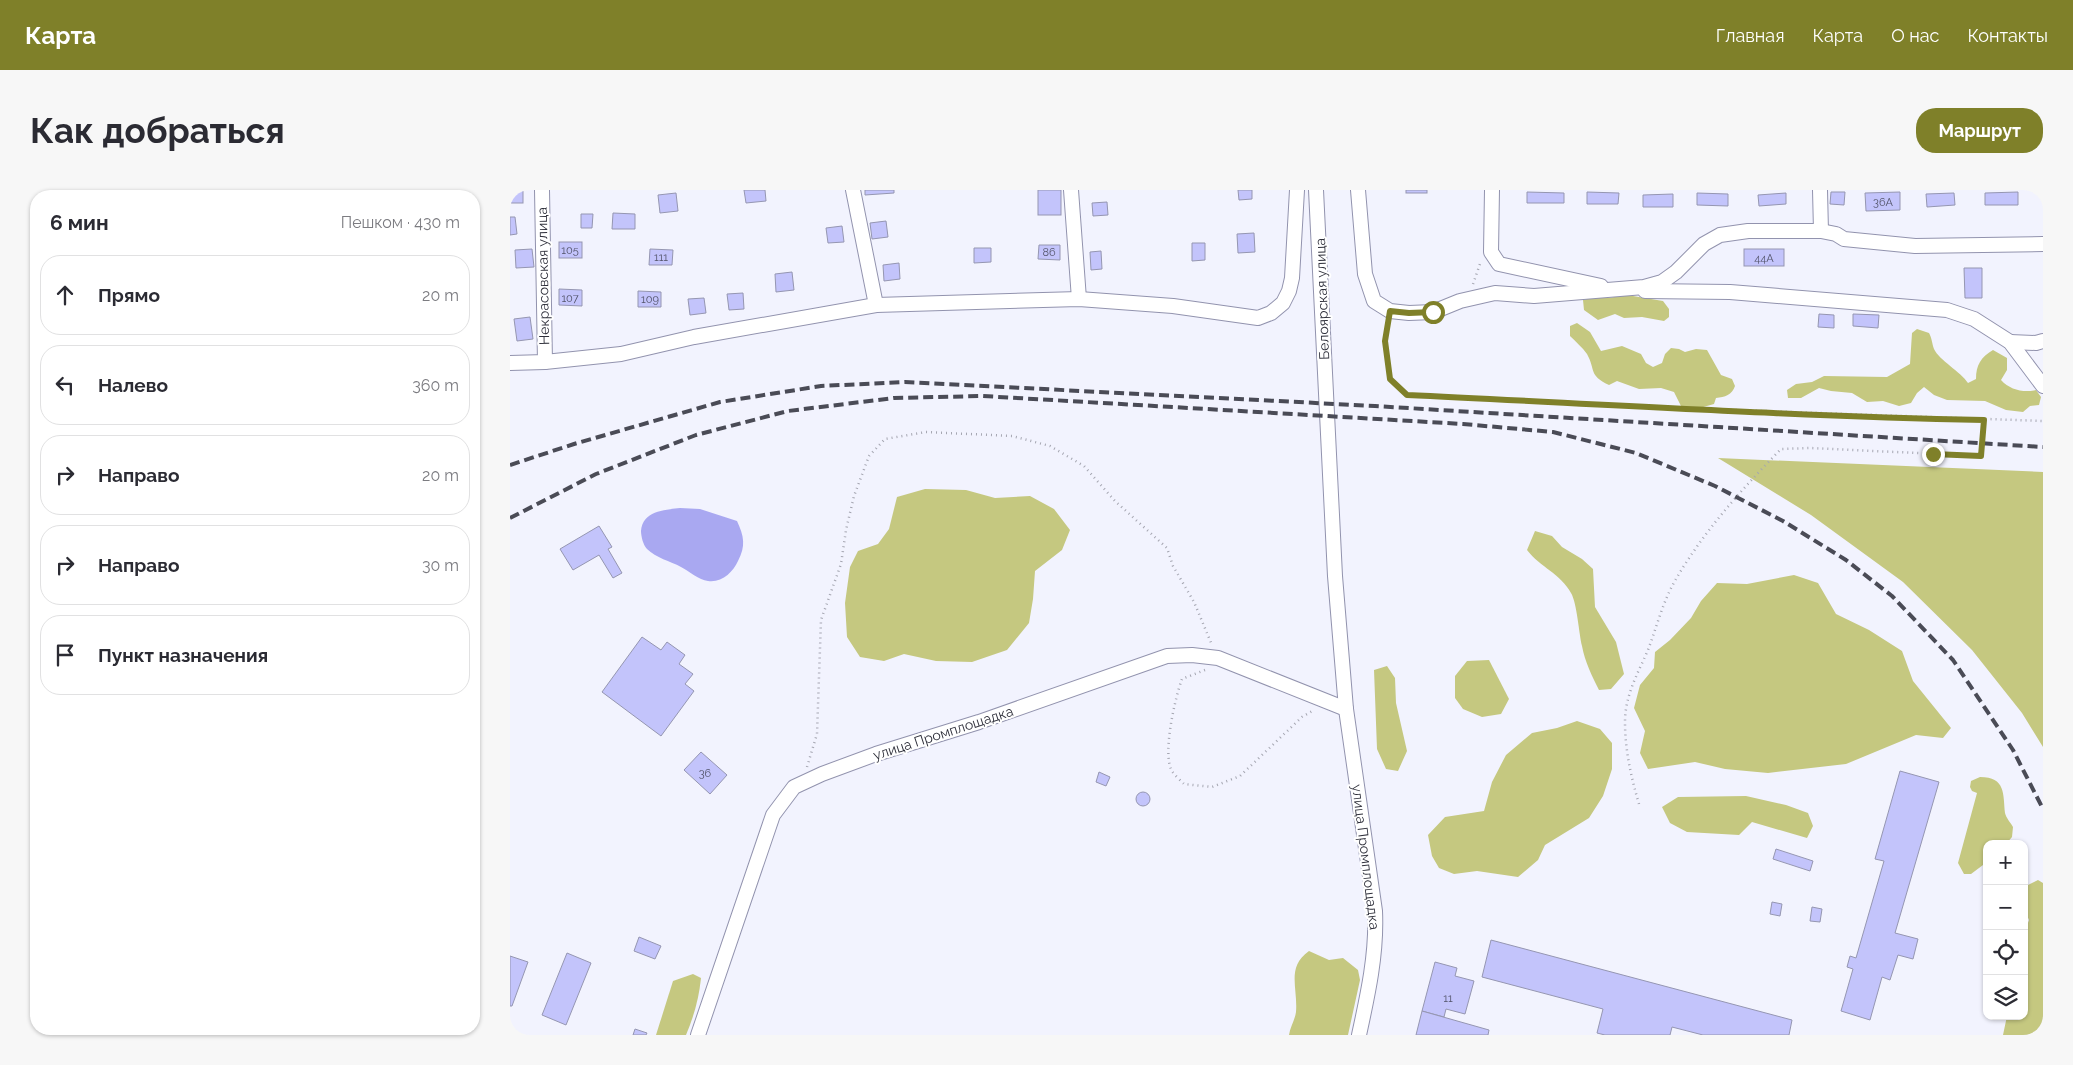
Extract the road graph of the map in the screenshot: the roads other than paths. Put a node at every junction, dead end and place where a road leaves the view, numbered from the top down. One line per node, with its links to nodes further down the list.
1 (542, 190): 16 (street, Некрасовская улица)
2 (853, 190): 13 (street)
3 (1072, 190): 12 (street)
4 (1297, 190): 12 (street)
5 (1316, 190): 19 (street, Белоярская улица)
6 (1358, 190): 11 (street)
7 (1492, 190): 11 (street)
8 (1820, 190): 9 (street)
9 (1821, 231): 10 (street); 11 (street)
10 (2043, 244)
11 (1620, 290): 15 (street)
12 (1079, 299): 13 (street)
13 (876, 305): 16 (street)
14 (2043, 341): 15 (street)
15 (2010, 342): 18 (street)
16 (545, 362): 17 (street)
17 (510, 363)
18 (2043, 386)
19 (1326, 408): 20 (street, улица Промплощадка)
20 (1346, 709): 21 (street, улица Промплощадка); 22 (street, улица Промплощадка)
21 (698, 1035)
22 (1359, 1035)

